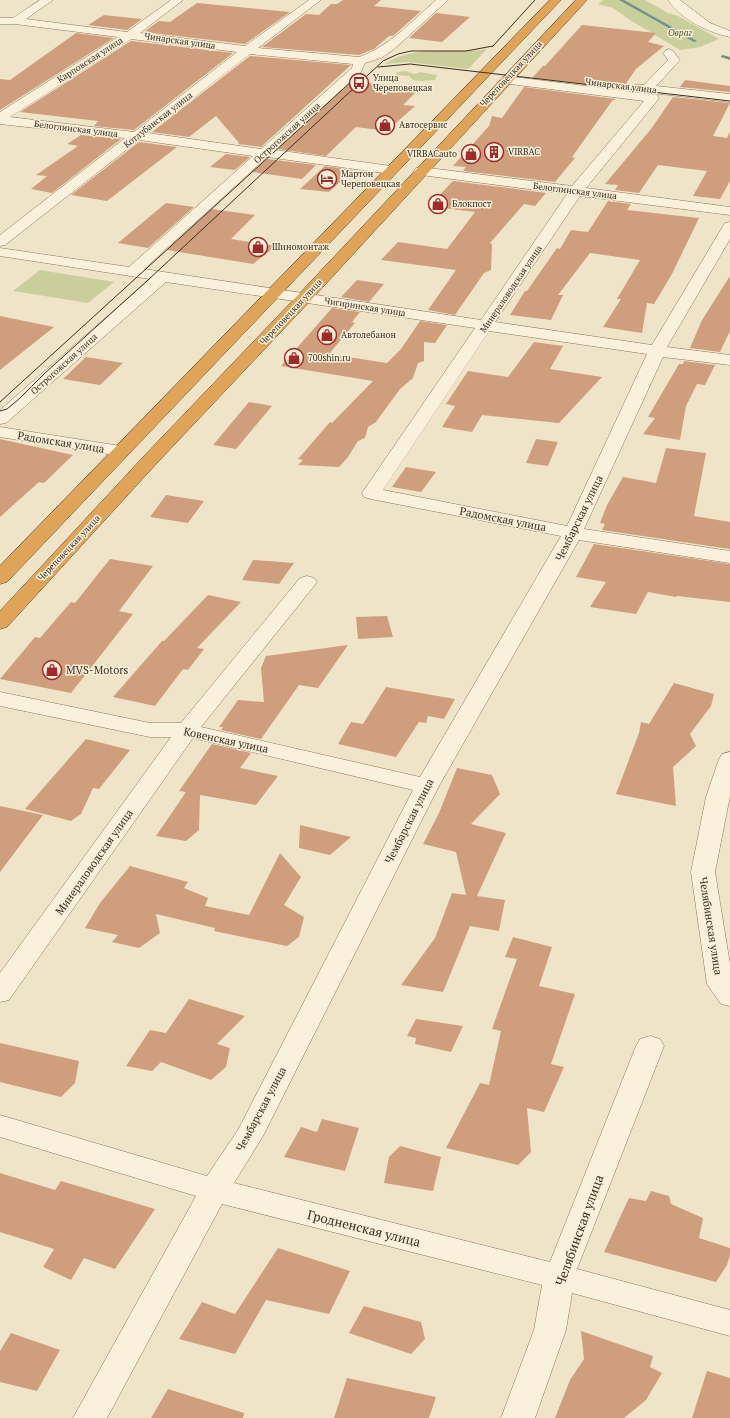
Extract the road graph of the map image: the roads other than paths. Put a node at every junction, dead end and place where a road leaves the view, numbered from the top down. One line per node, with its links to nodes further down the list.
1 (48, 0): 9 (street)
2 (178, 0): 10 (street, Карповская улица)
3 (316, 0): 12 (street, Котлубанская улица)
4 (443, 0): 14 (street)
5 (556, 0): 22 (highway, Череповецкая улица)
6 (582, 0): 15 (highway, Череповецкая улица)
7 (673, 0): 11 (street)
8 (0, 21): 9 (street, Чинарская улица)
9 (15, 21): 10 (street, Чинарская улица)
10 (131, 34): 12 (street, Чинарская улица); 19 (street, Карповская улица)
11 (730, 34)
12 (247, 50): 14 (street, Чинарская улица); 20 (street, Котлубанская улица)
13 (670, 53): 16 (street, Минераловодская улица)
14 (360, 61): 21 (street, Острогожская улица)
15 (510, 76): 16 (street, Чинарская улица); 23 (highway, Череповецкая улица)
16 (648, 94): 17 (street, Чинарская улица); 18 (street, Чинарская улица); 24 (street, Минераловодская улица)
17 (730, 98)
18 (730, 106)
19 (0, 119): 20 (street, Белоглинская улица)
20 (137, 137): 21 (street, Белоглинская улица); 27 (street, Котлубанская улица)
21 (263, 154): 22 (street, Белоглинская улица); 29 (street, Острогожская улица)
22 (391, 170): 31 (highway, Череповецкая улица)
23 (421, 171): 24 (street, Белоглинская улица); 32 (highway, Череповецкая улица)
24 (576, 192): 25 (street, Белоглинская улица); 33 (street, Минераловодская улица)
25 (730, 211)
26 (730, 226): 34 (street, Чембарская улица)
27 (0, 242)
28 (0, 252): 29 (street, Чигиринская улица)
29 (133, 271): 30 (street, Чигиринская улица)
30 (163, 276): 31 (street, Чигиринская улица); 36 (street, Острогожская улица)
31 (274, 293): 32 (street, Чигиринская улица); 38 (highway, Череповецкая улица)
32 (305, 297): 33 (street, Чигиринская улица); 44 (highway, Череповецкая улица)
33 (486, 325): 34 (street, Чигиринская улица); 39 (street, Минераловодская улица)
34 (657, 351): 35 (street, Чигиринская улица); 40 (street, Чембарская улица)
35 (730, 360)
36 (0, 419)
37 (0, 432): 38 (street, Радомская улица)
38 (121, 451): 42 (highway, Череповецкая улица)
39 (371, 493): 40 (street, Радомская улица)
40 (574, 533): 41 (street, Радомская улица); 48 (street, Чембарская улица)
41 (730, 557)
42 (0, 578)
43 (307, 582): 46 (street, Минераловодская улица)
44 (0, 623)
45 (0, 699): 46 (street, Ковенская улица)
46 (187, 730): 48 (street, Ковенская улица); 49 (street, Минераловодская улица)
47 (730, 759): 50 (street, Челябинская улица)
48 (427, 786): 53 (street, Чембарская улица)
49 (0, 993)
50 (730, 997)
51 (650, 1046): 54 (street, Челябинская улица)
52 (0, 1126): 53 (street, Гродненская улица)
53 (214, 1190): 54 (street, Гродненская улица); 56 (street, Чембарская улица)
54 (559, 1277): 55 (street, Гродненская улица); 57 (street, Челябинская улица)
55 (730, 1323)
56 (90, 1418)
57 (518, 1418)

